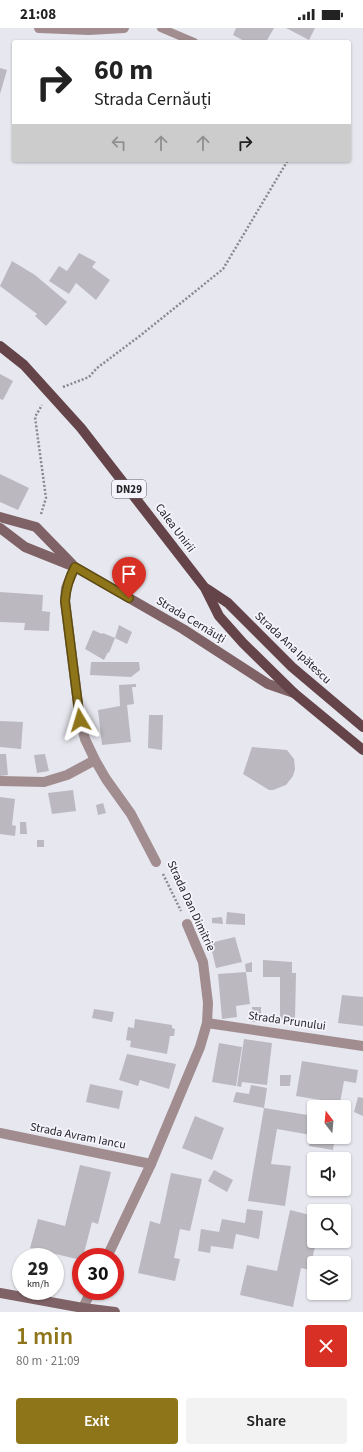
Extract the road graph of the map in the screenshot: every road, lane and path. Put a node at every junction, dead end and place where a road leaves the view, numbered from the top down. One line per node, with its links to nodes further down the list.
1 (39, 28): 2 (street)
2 (124, 28)
3 (161, 28): 4 (lane)
4 (189, 40)
5 (287, 162): 7 (path)
6 (0, 346): 7 (main road, Calea Unirii / DN29)
7 (50, 392): 9 (path); 12 (main road, Calea Unirii / DN29)
8 (0, 517): 9 (street)
9 (36, 527): 11 (street, Strada Cernăuți)
10 (0, 528): 11 (street, Strada Cernăuți)
11 (75, 567): 13 (street, Strada Cernăuți); 16 (street, Strada Dan Dimitrie)
12 (205, 588): 13 (main road, Calea Unirii / DN29); 14 (main road, Strada Ana Ipătescu / DN29)
13 (294, 693): 15 (main road, DN29)
14 (363, 727)
15 (363, 750)
16 (95, 760): 17 (street); 18 (street, Strada Dan Dimitrie)
17 (0, 781)
18 (156, 862): 19 (path, Strada Dan Dimitrie)
19 (187, 924): 20 (street, Strada Dan Dimitrie)
20 (208, 1023): 21 (street, Strada Prunului); 23 (street, Strada Dan Dimitrie)
21 (363, 1046)
22 (0, 1133): 23 (street, Strada Avram Iancu)
23 (152, 1164): 24 (street, Strada Dan Dimitrie)
24 (111, 1248)
25 (0, 1293): 27 (street)
26 (87, 1300): 27 (street)
27 (83, 1308): 28 (street)
28 (115, 1312)

